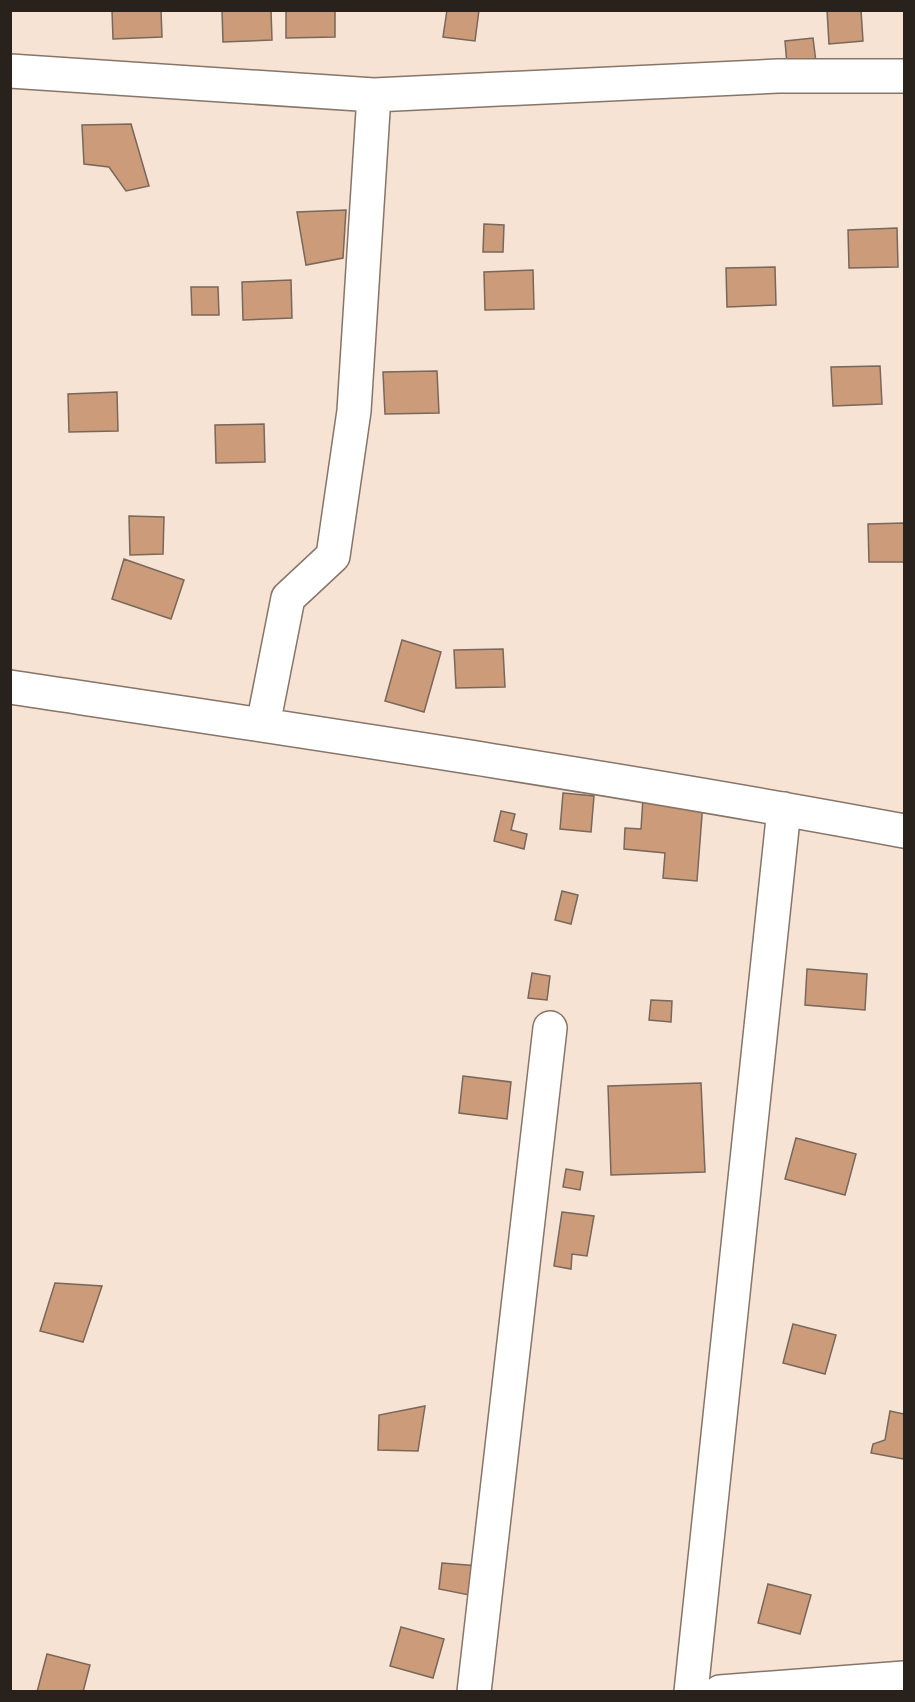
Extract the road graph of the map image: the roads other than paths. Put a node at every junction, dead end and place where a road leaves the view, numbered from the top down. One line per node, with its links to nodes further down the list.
1 (10, 71): 3 (street)
2 (904, 76): 3 (street)
3 (374, 95): 5 (street)
4 (10, 687): 5 (street)
5 (262, 725): 6 (street)
6 (784, 809): 7 (street); 11 (street)
7 (904, 831)
8 (550, 1028): 10 (street)
9 (904, 1678): 12 (street)
10 (474, 1692)
11 (691, 1692)
12 (720, 1692)

